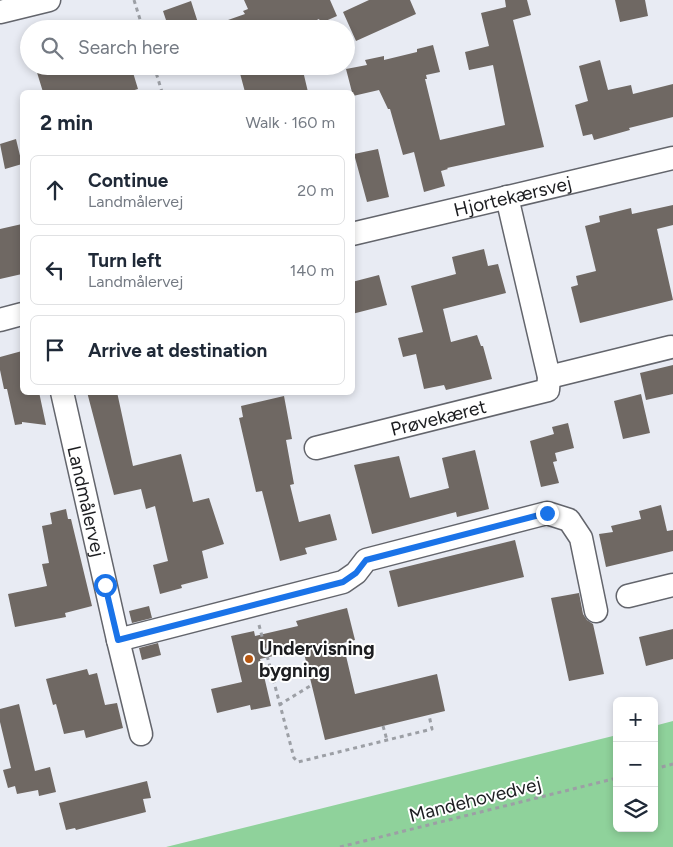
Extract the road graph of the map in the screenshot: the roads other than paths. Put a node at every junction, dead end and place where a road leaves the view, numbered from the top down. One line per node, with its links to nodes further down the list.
1 (40, 1): 2 (street)
2 (0, 12)
3 (673, 158): 4 (street, Hjortekærsvej)
4 (507, 197): 5 (street, Hjortekærsvej); 9 (street)
5 (355, 233)
6 (20, 315): 7 (street)
7 (0, 320)
8 (671, 347): 9 (street)
9 (549, 377): 11 (street, Prøvekæret)
10 (63, 395): 15 (street, Landmålervej)
11 (316, 448)
12 (673, 585): 13 (street)
13 (628, 596)
14 (596, 611): 15 (street)
15 (118, 640): 16 (street, Landmålervej)
16 (141, 734)

